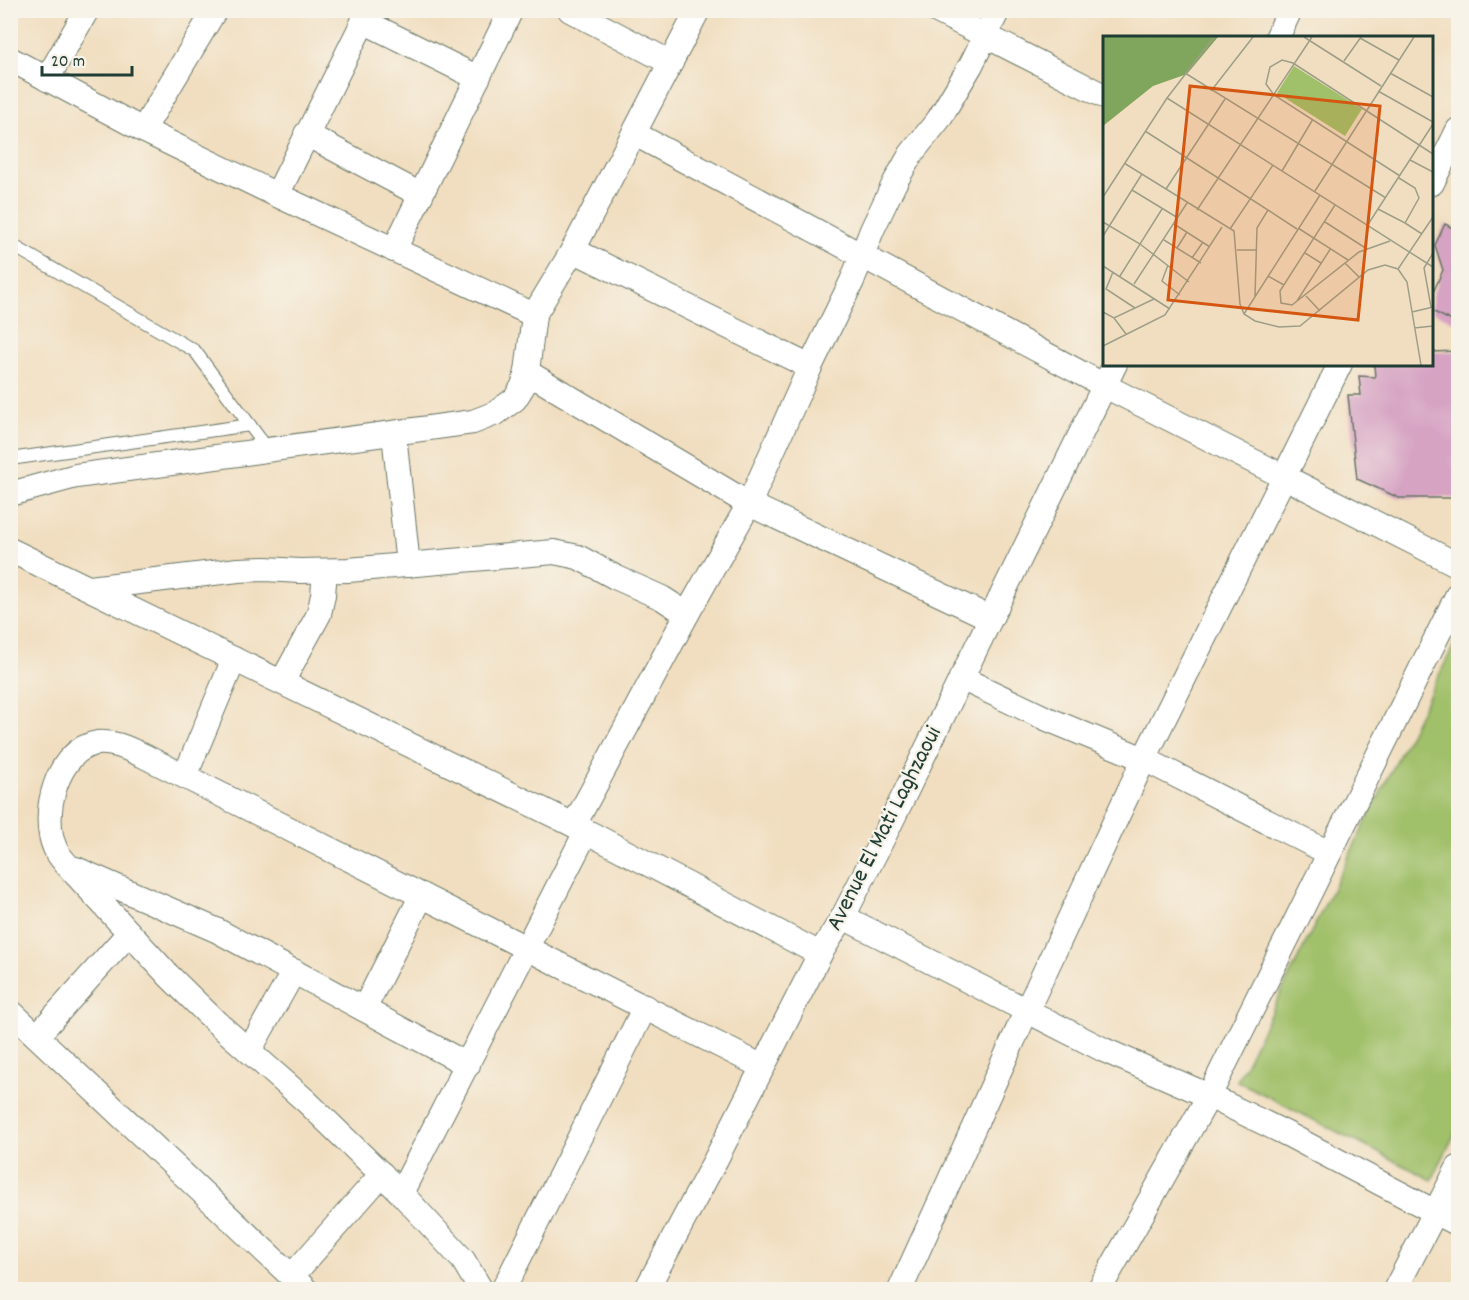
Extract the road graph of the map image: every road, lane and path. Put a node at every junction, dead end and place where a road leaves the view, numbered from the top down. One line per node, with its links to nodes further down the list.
1 (87, 10): 15 (street)
2 (215, 10): 17 (street)
3 (511, 10): 14 (street)
4 (570, 10): 13 (street)
5 (698, 10): 13 (street)
6 (935, 10): 10 (street)
7 (998, 10): 10 (street)
8 (1290, 10): 11 (street)
9 (366, 16): 14 (street); 18 (street)
10 (985, 35): 16 (street); 27 (street)
11 (1277, 36)
12 (10, 59): 15 (street)
13 (671, 63): 19 (street)
14 (478, 78): 23 (street)
15 (47, 79): 17 (street)
16 (1103, 95)
17 (142, 130): 22 (street)
18 (306, 134): 22 (street); 23 (street)
19 (635, 134): 26 (street); 27 (street)
20 (1456, 140): 21 (street)
21 (1433, 180)
22 (277, 195): 25 (street)
23 (421, 195): 25 (street)
24 (10, 244): 34 (lane)
25 (394, 250): 28 (street)
26 (573, 250): 28 (street); 31 (street)
27 (862, 257): 31 (street); 33 (street)
28 (534, 315): 32 (street)
29 (1114, 366): 33 (street, Avenue El Mati Laghzaoui)
30 (1339, 366): 38 (street)
31 (810, 367): 40 (street)
32 (527, 372): 35 (street); 40 (street)
33 (1105, 386): 38 (street); 48 (street, Avenue El Mati Laghzaoui)
34 (250, 425): 36 (lane); 37 (lane)
35 (394, 434): 36 (street); 42 (street)
36 (268, 451): 39 (street)
37 (10, 459)
38 (1283, 478): 43 (street); 52 (street)
39 (10, 494)
40 (748, 504): 47 (street); 48 (street)
41 (10, 550): 45 (street)
42 (408, 565): 44 (street); 47 (street)
43 (1458, 565)
44 (325, 571): 45 (street); 51 (street)
45 (90, 588): 49 (street)
46 (1458, 594): 55 (street)
47 (687, 614): 54 (street)
48 (990, 618): 50 (street, Avenue El Mati Laghzaoui)
49 (234, 659): 51 (street); 53 (street)
50 (961, 678): 52 (street); 58 (street, Avenue El Mati Laghzaoui)
51 (282, 682): 54 (street)
52 (1144, 759): 55 (street); 66 (street)
53 (185, 776): 56 (street); 57 (street)
54 (580, 829): 60 (street); 61 (street)
55 (1329, 853): 71 (street)
56 (69, 866): 59 (street); 62 (street)
57 (422, 895): 60 (street); 64 (street)
58 (843, 917): 61 (street, Avenue El Mati Laghzaoui); 66 (street)
59 (129, 933): 67 (street); 68 (street)
60 (528, 948): 63 (street); 69 (street)
61 (820, 954): 70 (street, Avenue El Mati Laghzaoui)
62 (294, 971): 64 (street); 68 (street)
63 (645, 1007): 70 (street); 79 (street)
64 (364, 1009): 69 (street)
65 (10, 1011): 67 (street)
66 (1026, 1011): 71 (street); 81 (street)
67 (37, 1036): 77 (street)
68 (249, 1051): 73 (street)
69 (468, 1065): 74 (street)
70 (763, 1067): 80 (street, Avenue El Mati Laghzaoui)
71 (1209, 1096): 75 (street); 82 (street)
72 (1458, 1168): 75 (street)
73 (382, 1174): 74 (street); 77 (street)
74 (401, 1193): 78 (street)
75 (1436, 1213): 76 (street); 83 (street)
76 (1458, 1224)
77 (299, 1283)
78 (481, 1290)
79 (503, 1290)
80 (646, 1290)
81 (900, 1290)
82 (1100, 1290)
83 (1395, 1290)

